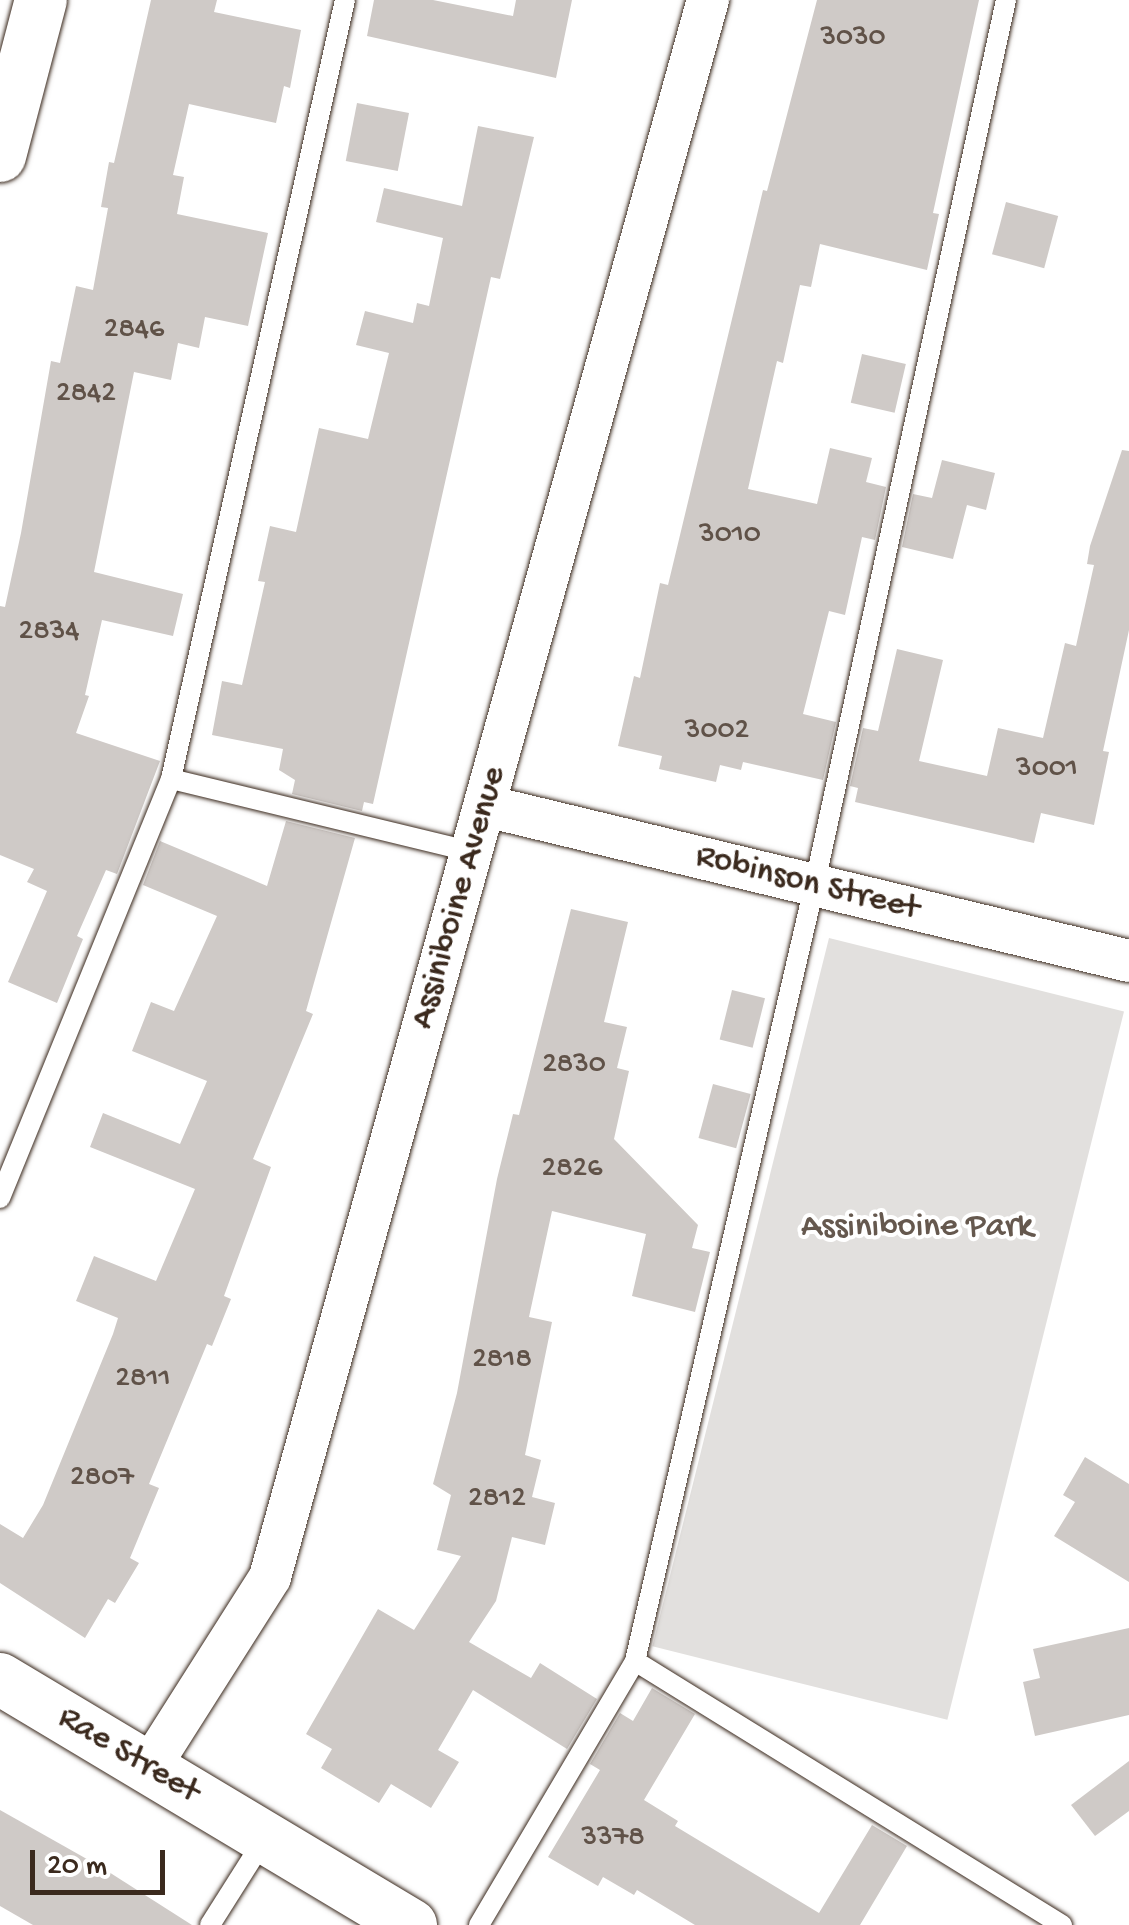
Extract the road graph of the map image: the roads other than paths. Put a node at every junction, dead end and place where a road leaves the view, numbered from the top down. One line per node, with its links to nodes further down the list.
1 (41, 0): 5 (street)
2 (345, 0): 6 (lane)
3 (708, 0): 7 (street, Assiniboine Avenue)
4 (1006, 0): 9 (lane)
5 (0, 156)
6 (171, 779): 8 (lane); 11 (lane)
7 (486, 806): 8 (street, Assiniboine Avenue); 9 (street, Robinson Street)
8 (473, 852): 14 (street, Assiniboine Avenue)
9 (814, 887): 10 (street, Robinson Street); 12 (lane)
10 (1129, 961)
11 (0, 1198)
12 (635, 1661): 18 (lane); 19 (lane)
13 (0, 1679): 14 (street, Rae Street)
14 (148, 1768): 15 (street, Rae Street)
15 (266, 1838): 16 (lane); 17 (street, Rae Street)
16 (210, 1925)
17 (411, 1925)
18 (479, 1925)
19 (1062, 1925)

